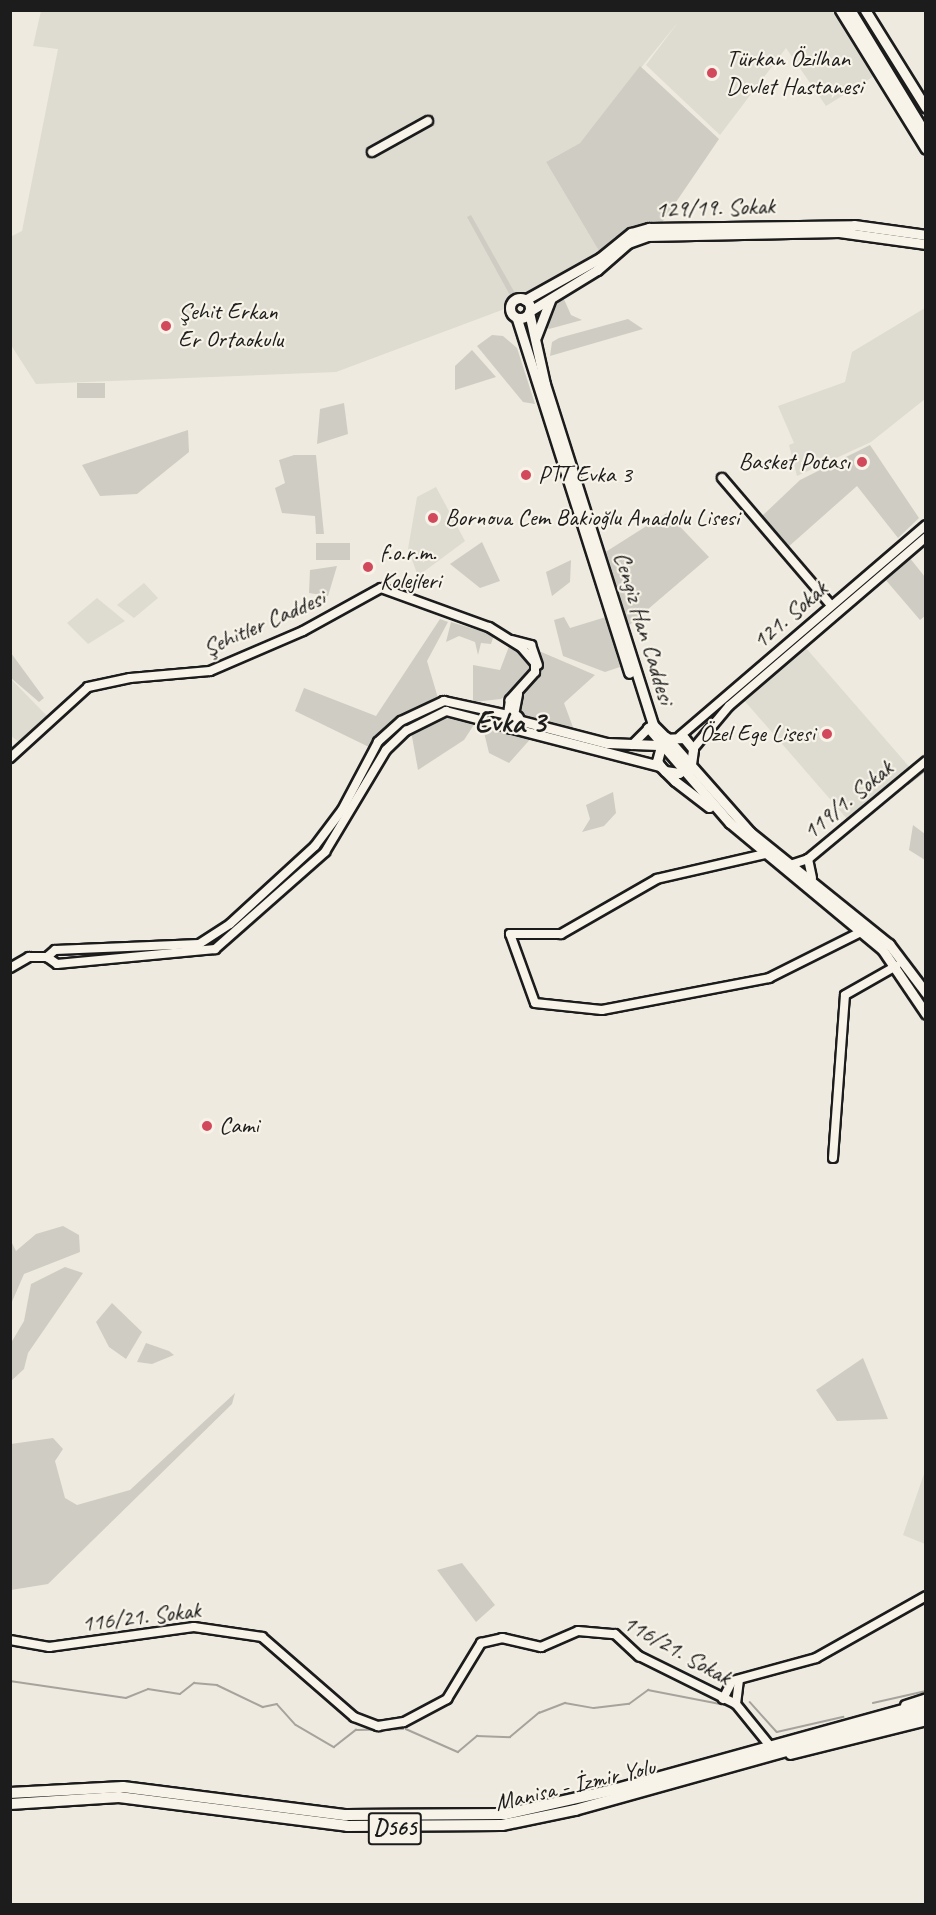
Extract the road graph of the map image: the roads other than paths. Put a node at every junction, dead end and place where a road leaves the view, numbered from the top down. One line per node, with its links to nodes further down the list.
1 (840, 10): 9 (main road)
2 (850, 10): 8 (highway)
3 (857, 10): 7 (highway)
4 (865, 10): 5 (main road)
5 (926, 108)
6 (428, 121): 10 (street)
7 (926, 124)
8 (926, 135)
9 (926, 149)
10 (372, 152)
11 (926, 235): 14 (main road, 129/19. Sokak)
12 (926, 244): 13 (main road, 129/19. Sokak)
13 (552, 297): 15 (main road, 129/19. Sokak); 17 (main road)
14 (525, 300): 15 (main road, Cengiz Han Caddesi); 16 (main road)
15 (530, 311): 16 (main road, 129/19. Sokak); 17 (main road, Cengiz Han Caddesi)
16 (517, 318): 26 (main road, Cengiz Han Caddesi)
17 (535, 345): 26 (main road, Cengiz Han Caddesi)
18 (722, 478): 21 (street)
19 (926, 525): 21 (street, 121. Sokak)
20 (926, 537): 30 (street, 121. Sokak)
21 (831, 605): 27 (street, 121. Sokak)
22 (511, 640): 25 (street); 25 (street); 31 (street, Şehitler Caddesi)
23 (444, 701): 24 (street); 25 (street); 40 (street)
24 (446, 711): 25 (street); 41 (street)
25 (512, 721): 29 (main road); 33 (main road)
26 (650, 726): 28 (street, Cengiz Han Caddesi); 29 (street)
27 (680, 736): 28 (main road); 30 (main road)
28 (661, 741): 29 (main road); 33 (main road); 34 (main road, Cengiz Han Caddesi)
29 (632, 747)
30 (693, 749): 34 (main road, 121. Sokak)
31 (10, 758)
32 (926, 761): 37 (street, 119/1. Sokak)
33 (662, 768): 34 (main road); 35 (main road)
34 (686, 769): 35 (main road, Cengiz Han Caddesi); 38 (main road, Cengiz Han Caddesi)
35 (730, 823): 36 (main road, Cengiz Han Caddesi)
36 (765, 854): 44 (main road, Cengiz Han Caddesi); 44 (street)
37 (808, 859): 38 (street, 119/1. Sokak); 39 (street)
38 (793, 864): 39 (main road, Cengiz Han Caddesi)
39 (812, 878): 50 (main road, Cengiz Han Caddesi)
40 (270, 890): 41 (street); 42 (street)
41 (277, 898): 43 (street)
42 (250, 908): 43 (street); 45 (street)
43 (256, 916): 47 (street)
44 (861, 932): 48 (main road, Cengiz Han Caddesi)
45 (152, 946): 46 (street); 47 (street)
46 (47, 957): 47 (street); 49 (street)
47 (153, 957)
48 (896, 966): 51 (main road, Cengiz Han Caddesi); 52 (street)
49 (10, 968)
50 (926, 993)
51 (926, 1014)
52 (833, 1158)
53 (926, 1596): 55 (street)
54 (10, 1640): 57 (street, 116/21. Sokak)
55 (739, 1680): 57 (street); 58 (street)
56 (926, 1698): 61 (main road)
57 (723, 1699): 58 (street, 116/21. Sokak)
58 (736, 1704): 63 (street, 116/21. Sokak)
59 (926, 1704): 61 (highway, Manisa - İzmir Yolu / D565)
60 (926, 1712): 63 (highway, Manisa - İzmir Yolu / D565)
61 (876, 1718): 63 (highway, Manisa - İzmir Yolu / D565)
62 (926, 1720): 63 (main road)
63 (772, 1752): 64 (highway, Manisa - İzmir Yolu / D565); 65 (highway, Manisa - İzmir Yolu / D565)
64 (10, 1793)
65 (10, 1804)

